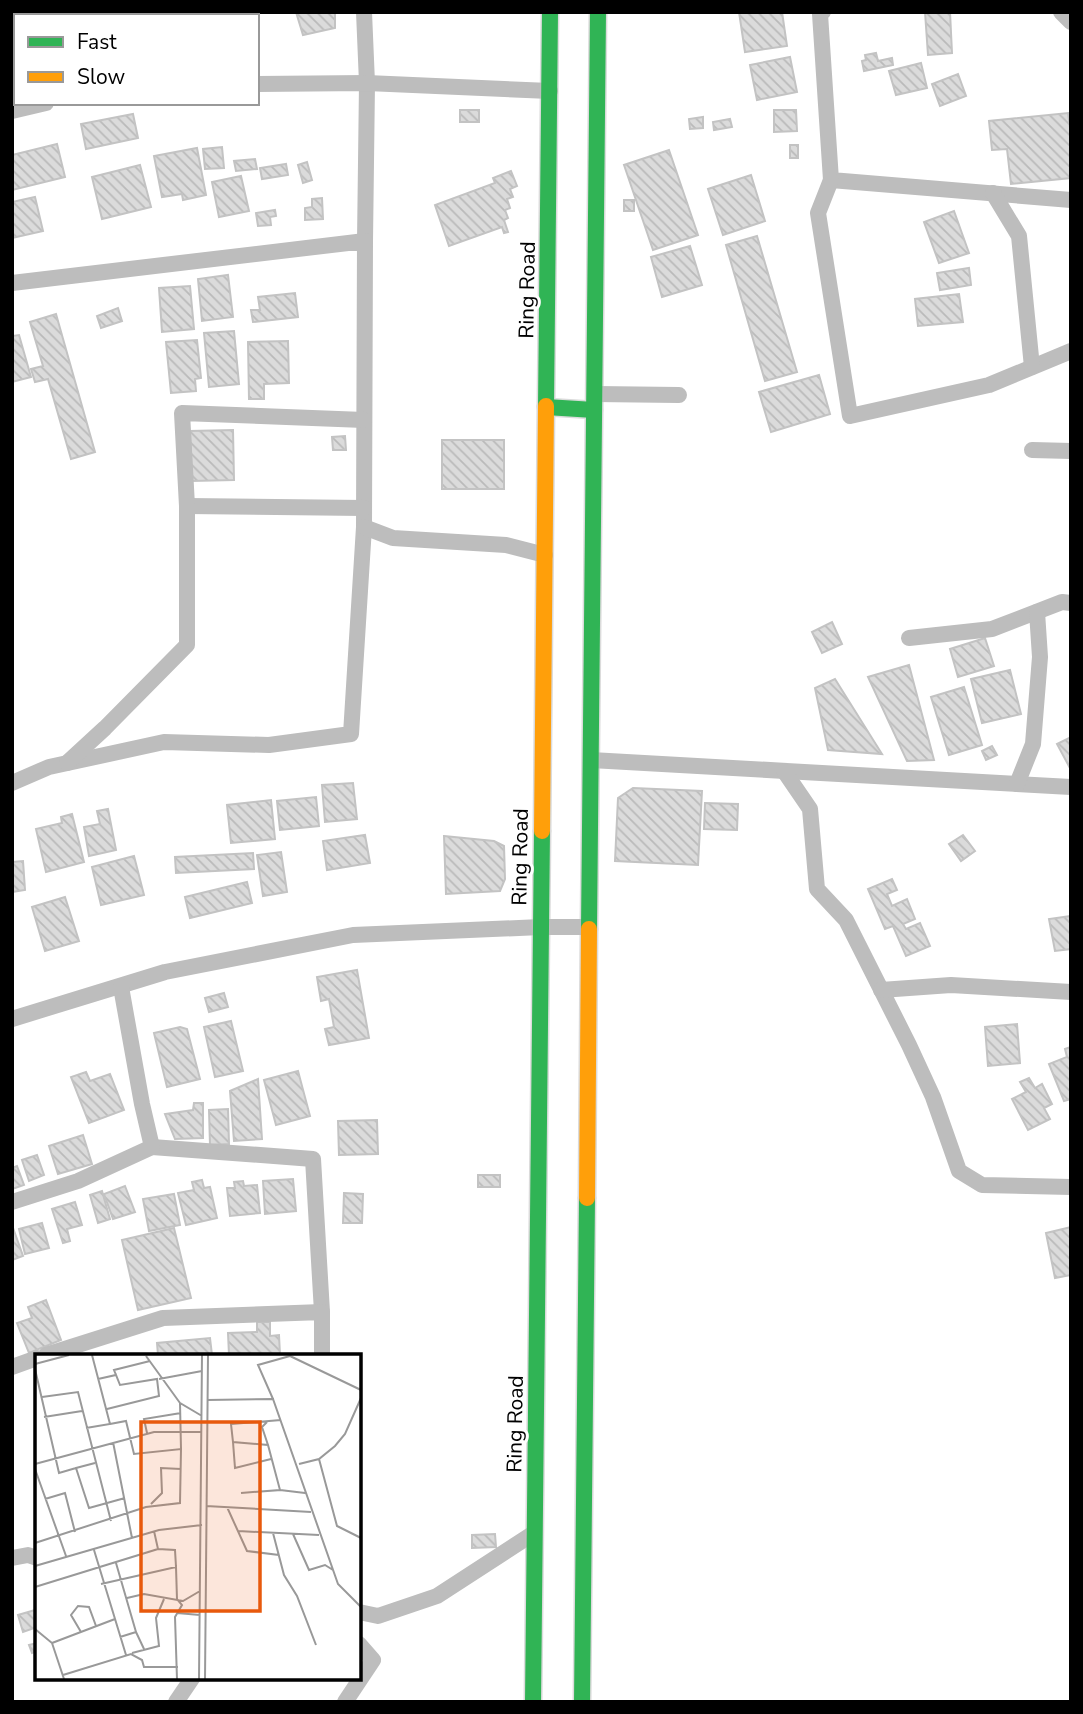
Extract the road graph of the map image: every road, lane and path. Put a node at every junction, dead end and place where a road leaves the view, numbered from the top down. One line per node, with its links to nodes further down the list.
1 (364, 12): 8 (street)
2 (550, 12): 9 (main road, Ring Road)
3 (598, 12): 20 (main road)
4 (823, 12): 12 (street)
5 (1060, 12): 6 (street)
6 (1071, 22)
7 (259, 83): 8 (street)
8 (367, 83): 9 (street); 15 (street)
9 (550, 90): 21 (main road, Ring Road)
10 (38, 105): 11 (street)
11 (12, 111)
12 (831, 180): 13 (street); 18 (street)
13 (993, 193): 14 (street); 18 (street)
14 (1071, 200)
15 (365, 241): 16 (street); 22 (street)
16 (12, 283)
17 (1071, 351): 18 (street)
18 (1032, 367)
19 (679, 395): 20 (street)
20 (595, 402): 21 (main road); 32 (main road)
21 (547, 407): 28 (main road, Ring Road)
22 (364, 421): 25 (street); 26 (street)
23 (1032, 450): 24 (street)
24 (1071, 451)
25 (187, 506): 26 (street); 33 (street)
26 (364, 508): 27 (street)
27 (364, 527): 28 (street); 33 (street)
28 (545, 555): 38 (main road, Ring Road)
29 (1071, 603): 30 (street)
30 (1037, 612): 31 (street); 36 (street)
31 (909, 638)
32 (591, 760): 34 (street); 39 (main road)
33 (67, 763): 35 (street)
34 (784, 771): 36 (street); 41 (street)
35 (12, 783)
36 (1017, 784): 37 (street)
37 (1071, 787)
38 (541, 927): 39 (street); 40 (street); 52 (main road, Ring Road)
39 (589, 927): 61 (main road)
40 (121, 987): 43 (street); 44 (street)
41 (881, 990): 42 (street); 45 (street)
42 (1071, 992)
43 (12, 1018)
44 (152, 1147): 46 (street); 47 (street)
45 (1071, 1187)
46 (12, 1202)
47 (322, 1312): 48 (street); 49 (street)
48 (49, 1354)
49 (322, 1354)
50 (35, 1360): 51 (street)
51 (12, 1367)
52 (534, 1533): 55 (street); 60 (main road, Ring Road)
53 (35, 1557): 54 (street)
54 (12, 1559)
55 (360, 1612)
56 (360, 1645): 59 (street)
57 (192, 1679): 58 (street)
58 (176, 1702)
59 (345, 1702)
60 (533, 1702)
61 (582, 1702)

